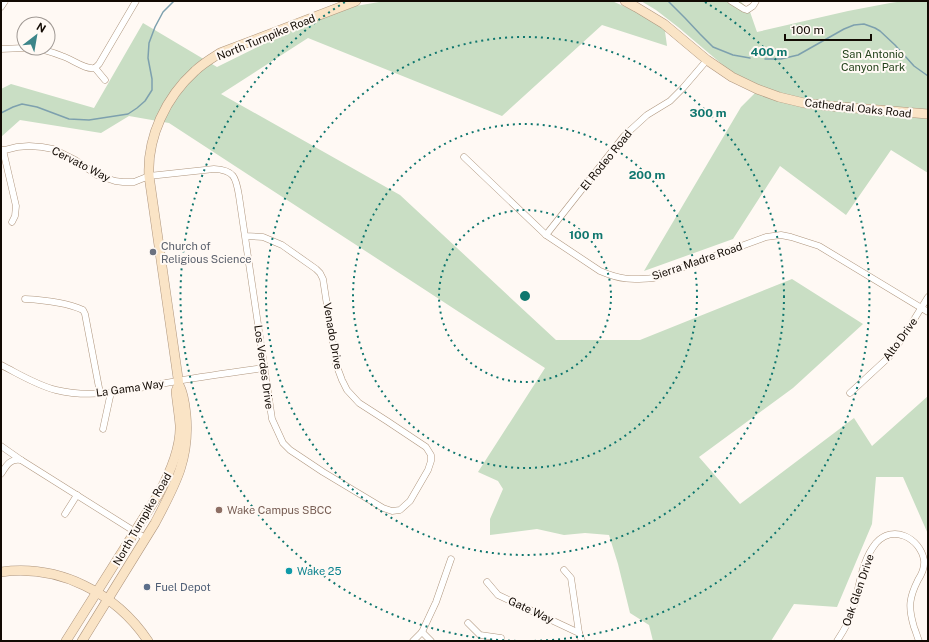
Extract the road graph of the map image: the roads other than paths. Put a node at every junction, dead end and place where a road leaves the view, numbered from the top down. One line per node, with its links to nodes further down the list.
1 (5, 1): 7 (street)
2 (136, 1): 12 (street)
3 (356, 1): 18 (main road, North Turnpike Road)
4 (625, 1): 11 (main road, Cathedral Oaks Road)
5 (731, 1): 6 (street)
6 (756, 1)
7 (1, 7)
8 (16, 48): 9 (street)
9 (1, 49)
10 (56, 54): 12 (street)
11 (707, 60): 14 (main road, Cathedral Oaks Road); 20 (street, El Rodeo Road)
12 (95, 68): 13 (street)
13 (106, 80)
14 (928, 114)
15 (2, 151): 18 (street, Cervato Way); 19 (street)
16 (464, 157): 20 (street, Sierra Madre Road)
17 (231, 173): 18 (street, Cervato Way); 21 (street, Los Verdes Drive)
18 (149, 176): 28 (main road, North Turnpike Road)
19 (12, 222)
20 (546, 235): 24 (street, Sierra Madre Road)
21 (246, 236): 27 (street, Los Verdes Drive); 37 (street, Venado Drive)
22 (928, 297): 24 (street, Alto Drive)
23 (25, 300): 30 (street)
24 (921, 309): 25 (street, Sierra Madre Road); 31 (street, Alto Drive)
25 (928, 312)
26 (1, 365): 30 (street, La Gama Way)
27 (264, 368): 28 (street, La Gama Way); 37 (street, Los Verdes Drive)
28 (178, 383): 29 (street, La Gama Way); 39 (main road, North Turnpike Road); 40 (main road, North Turnpike Road)
29 (111, 392): 30 (street, La Gama Way); 32 (street)
30 (100, 393)
31 (850, 393)
32 (103, 429)
33 (1, 446): 34 (street)
34 (21, 460): 35 (street); 36 (street)
35 (1, 474)
36 (77, 495): 38 (street); 39 (street)
37 (382, 508)
38 (65, 514)
39 (136, 532): 40 (street); 46 (main road, North Turnpike Road)
40 (145, 538): 47 (main road, North Turnpike Road)
41 (451, 559): 49 (street)
42 (926, 569): 60 (street, Oak Glen Drive); 61 (street, Oak Glen Drive)
43 (564, 570): 50 (street)
44 (1, 572): 46 (main road)
45 (487, 582): 50 (street, Gate Way)
46 (97, 593): 47 (main road); 53 (main road, North Turnpike Road)
47 (108, 599): 54 (main road, North Turnpike Road); 55 (main road)
48 (468, 623): 51 (street)
49 (422, 632): 56 (street); 57 (street)
50 (579, 633): 59 (street)
51 (480, 635): 52 (street); 58 (street)
52 (501, 638)
53 (66, 641)
54 (82, 641)
55 (148, 641)
56 (413, 641)
57 (431, 641)
58 (476, 641)
59 (582, 641)
60 (837, 641)
61 (919, 641)

